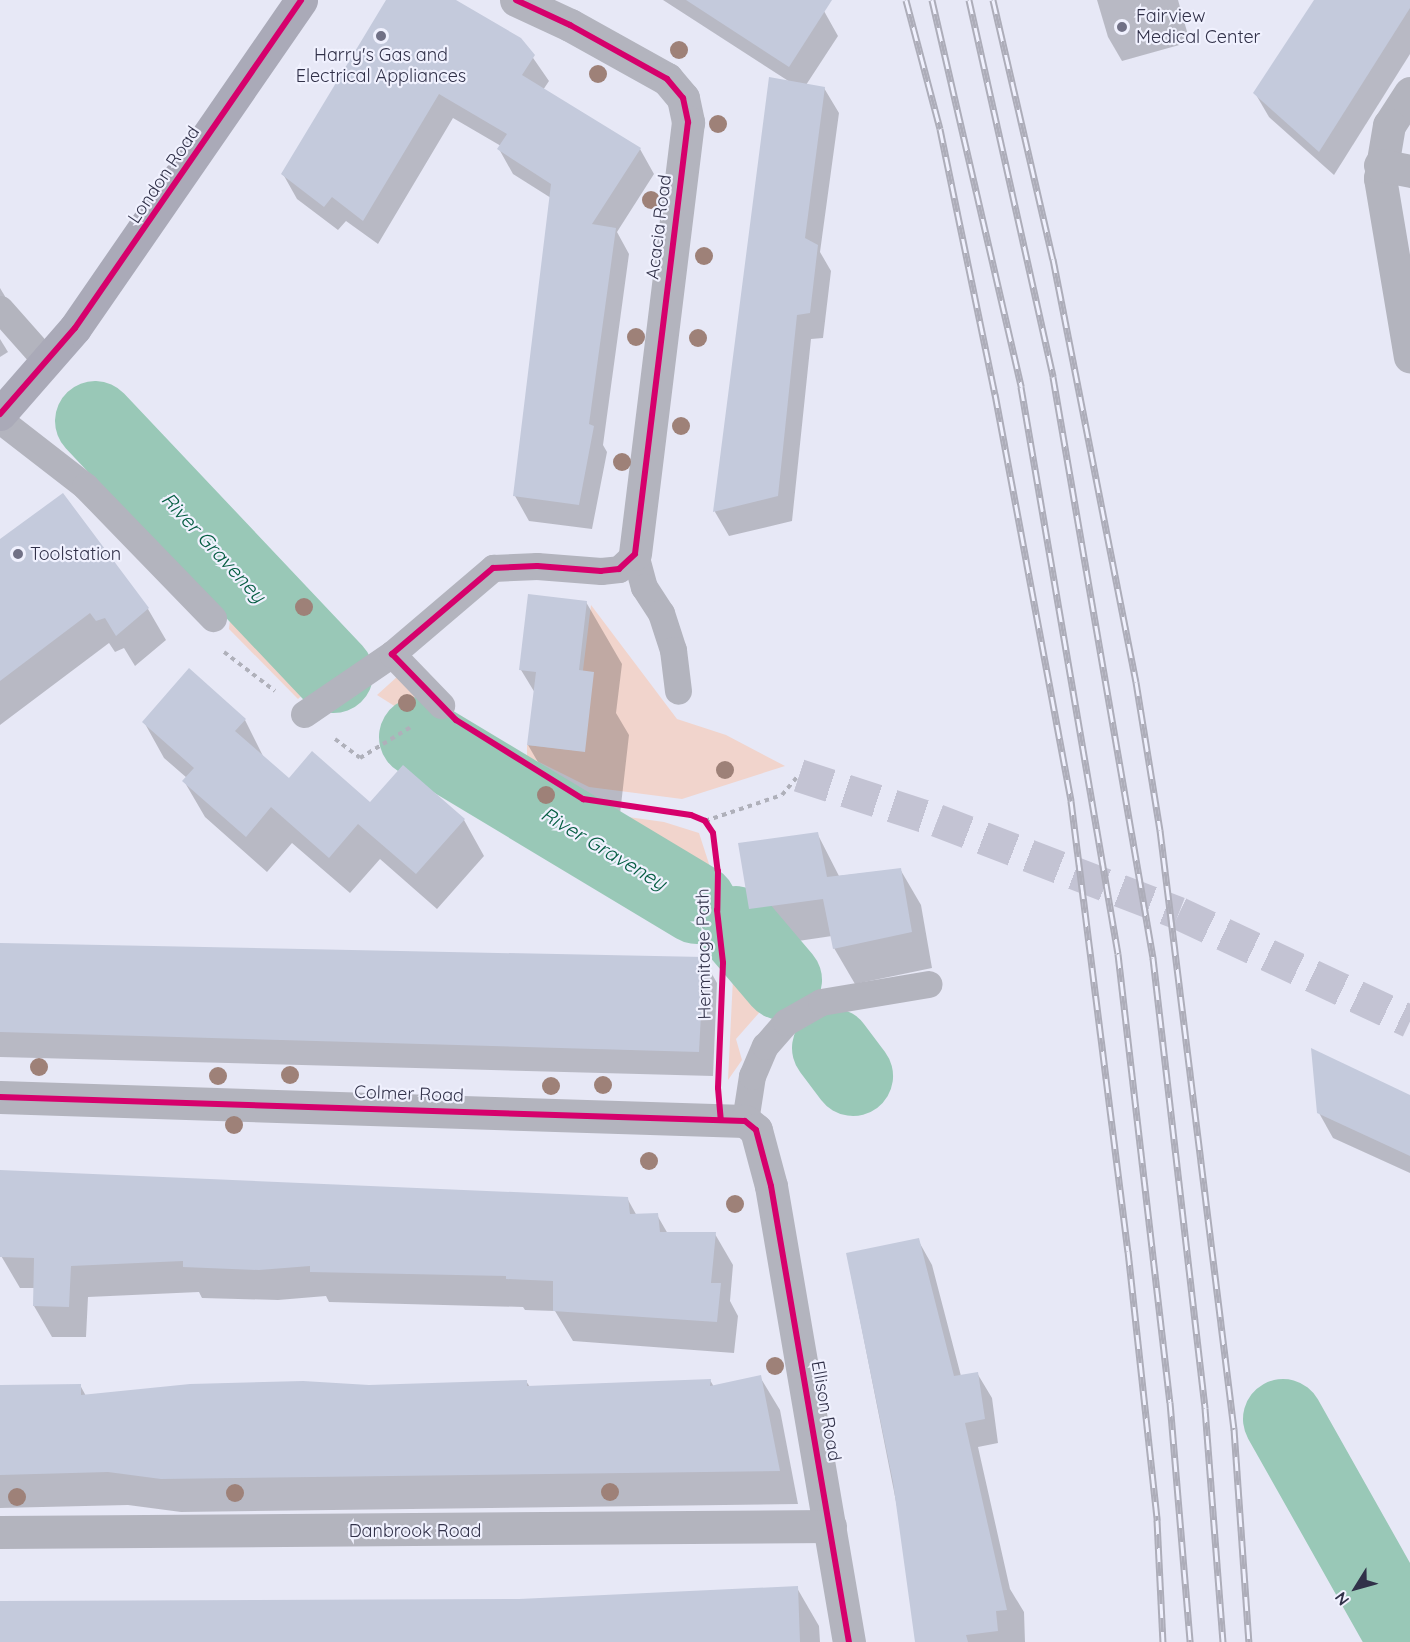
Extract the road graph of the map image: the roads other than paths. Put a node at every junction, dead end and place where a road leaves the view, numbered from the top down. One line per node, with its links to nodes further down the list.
1 (301, 0): 7 (highway, London Road)
2 (516, 0): 10 (street, Acacia Road)
3 (1410, 93): 4 (street)
4 (1395, 168): 6 (street)
5 (0, 309): 7 (lane)
6 (1410, 357)
7 (48, 363): 8 (highway, London Road)
8 (0, 414)
9 (0, 420): 11 (lane)
10 (635, 554): 12 (lane); 13 (lane)
11 (213, 618)
12 (392, 654): 14 (lane); 15 (lane)
13 (678, 691)
14 (441, 705)
15 (304, 714)
16 (929, 984): 18 (lane)
17 (0, 1097): 18 (street, Colmer Road)
18 (745, 1121): 19 (street, Ellison Road)
19 (830, 1526): 20 (street, Danbrook Road); 21 (street, Ellison Road)
20 (0, 1532)
21 (849, 1642)

